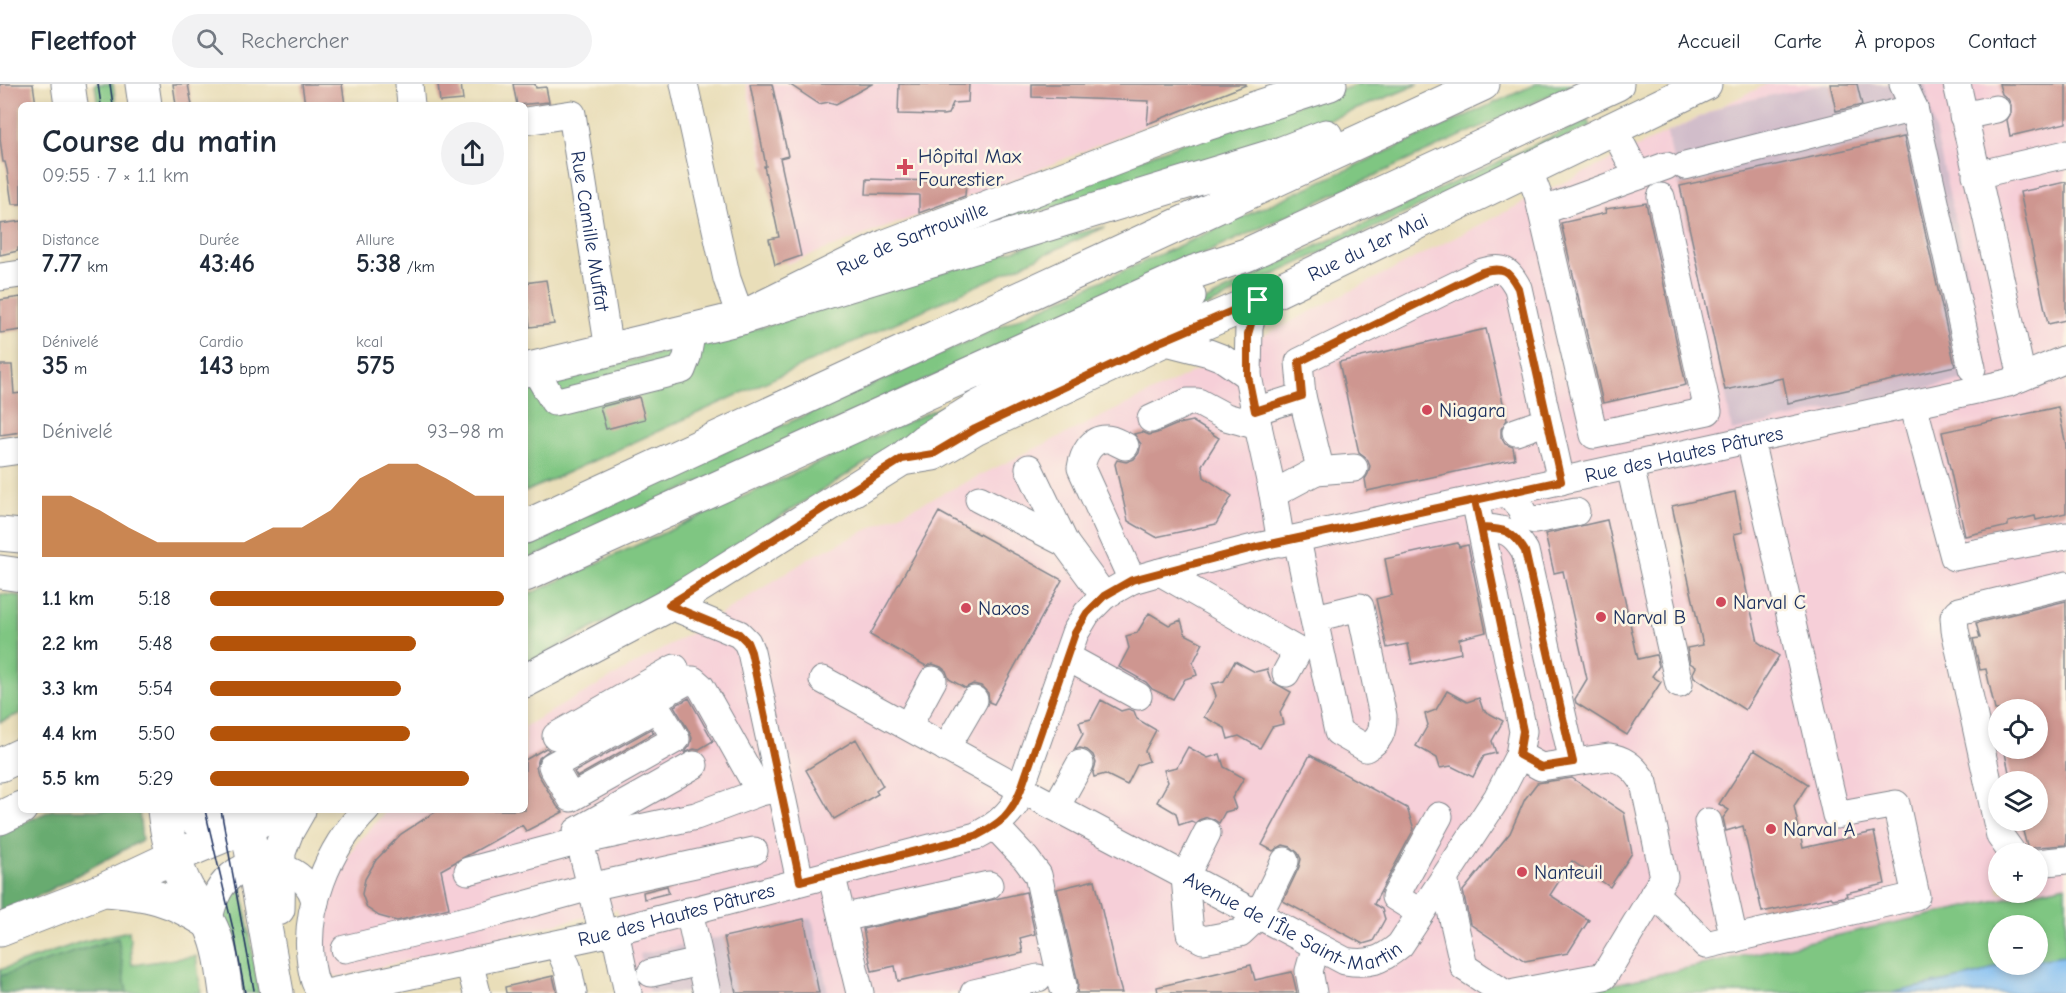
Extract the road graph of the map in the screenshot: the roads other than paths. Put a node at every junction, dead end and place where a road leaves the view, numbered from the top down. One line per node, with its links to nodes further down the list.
1 (68, 84): 11 (main road)
2 (142, 84): 12 (main road)
3 (409, 84): 13 (street)
4 (684, 84): 29 (street)
5 (1330, 84): 29 (main road, Rue de Sartrouville)
6 (1484, 84): 18 (main road)
7 (1617, 84): 25 (main road)
8 (1705, 84): 17 (main road, Rue du 1er Mai)
9 (1957, 84): 15 (street)
10 (1909, 96): 22 (street); 34 (street)
11 (71, 102)
12 (145, 102)
13 (411, 102)
14 (1996, 109): 15 (street)
15 (1963, 116): 21 (street)
16 (528, 121): 32 (street, Rue Camille Muffat)
17 (1614, 130): 20 (main road, Rue du 1er Mai); 22 (street)
18 (1383, 132): 29 (main road); 59 (main road)
19 (2066, 154): 21 (street)
20 (1529, 171): 24 (street); 28 (main road, Rue du 1er Mai)
21 (1976, 175): 37 (street)
22 (1638, 176): 24 (street)
23 (1661, 197): 24 (street)
24 (1542, 211)
25 (1246, 255): 48 (main road); 67 (main road)
26 (18, 274): 27 (street)
27 (0, 277)
28 (1258, 300): 31 (main road, Rue du 1er Mai); 36 (street)
29 (741, 318): 30 (main road, Rue de Sartrouville)
30 (692, 330): 32 (main road, Rue de Sartrouville); 35 (street)
31 (1162, 341): 36 (street); 48 (main road, Rue du 1er Mai)
32 (609, 350): 35 (main road, Rue de Sartrouville)
33 (2066, 359): 37 (street, Rue des Hautes Pâtures)
34 (1972, 368)
35 (530, 369)
36 (1248, 376): 41 (street)
37 (2022, 377): 39 (street, Rue des Hautes Pâtures)
38 (1302, 396): 41 (street); 42 (street); 52 (street)
39 (1913, 404): 44 (street, Rue des Hautes Pâtures); 61 (street)
40 (1151, 419): 41 (street)
41 (1256, 419): 55 (street)
42 (1547, 421): 43 (street); 53 (street)
43 (1516, 432)
44 (1750, 440): 49 (street, Rue des Hautes Pâtures); 133 (street)
45 (1125, 446): 68 (street)
46 (18, 450): 47 (street)
47 (0, 453)
48 (902, 459): 71 (main road, Rue du 1er Mai)
49 (1630, 466): 53 (street, Rue des Hautes Pâtures); 78 (street)
50 (1029, 468): 63 (street)
51 (1354, 468): 52 (street)
52 (1316, 471): 55 (street)
53 (1561, 481): 54 (street, Rue des Hautes Pâtures)
54 (1508, 493): 57 (street, Rue des Hautes Pâtures); 58 (street)
55 (1273, 494): 62 (street)
56 (979, 499): 63 (street)
57 (1475, 500): 60 (street, Avenue de l'Île Saint-Martin); 62 (street, Rue des Hautes Pâtures)
58 (1576, 512)
59 (528, 526)
60 (1481, 528): 88 (street, Avenue de l'Île Saint-Martin); 90 (street)
61 (2066, 536)
62 (1289, 541): 65 (street, Rue des Hautes Pâtures); 72 (street)
63 (1065, 543): 70 (street)
64 (0, 572): 66 (main road)
65 (1160, 572): 68 (street, Rue des Hautes Pâtures); 74 (street)
66 (18, 574)
67 (528, 574)
68 (1132, 580): 70 (street, Rue des Hautes Pâtures)
69 (2066, 585): 109 (street)
70 (1104, 596): 73 (street, Rue des Hautes Pâtures)
71 (669, 605): 75 (main road, Rue du 1er Mai); 82 (street)
72 (1315, 618): 72 (street)
73 (1067, 657): 79 (street); 94 (street, Rue des Hautes Pâtures)
74 (1286, 673)
75 (528, 679)
76 (823, 680): 83 (street, Avenue de l'Île Saint-Martin)
77 (933, 680): 83 (street)
78 (1679, 684)
79 (1138, 696)
80 (974, 700): 87 (street)
81 (657, 708): 95 (street)
82 (767, 726): 84 (street); 95 (street)
83 (908, 726): 87 (street, Avenue de l'Île Saint-Martin)
84 (556, 736)
85 (18, 738): 86 (main road)
86 (0, 745)
87 (946, 748): 94 (street, Avenue de l'Île Saint-Martin)
88 (1519, 755): 90 (street); 119 (street, Avenue de l'Île Saint-Martin)
89 (18, 756): 92 (main road)
90 (1573, 762): 124 (street)
91 (1080, 764): 96 (street)
92 (0, 765)
93 (694, 765): 108 (street)
94 (1021, 789): 96 (street, Avenue de l'Île Saint-Martin); 106 (street, Rue des Hautes Pâtures)
95 (770, 790): 108 (street); 120 (street)
96 (1056, 807): 118 (street, Avenue de l'Île Saint-Martin)
97 (18, 809): 104 (main road)
98 (165, 813): 111 (main road)
99 (191, 813): 103 (main road)
100 (297, 813): 115 (main road)
101 (363, 813): 125 (street)
102 (1439, 816): 127 (street)
103 (254, 817): 111 (main road); 115 (main road)
104 (0, 818)
105 (1708, 822): 133 (street)
106 (995, 826): 117 (street, Rue des Hautes Pâtures); 148 (street)
107 (1207, 833): 118 (street)
108 (580, 841): 116 (street); 122 (street)
109 (2006, 843)
110 (754, 851): 122 (street)
111 (172, 857): 123 (main road); 130 (main road)
112 (2066, 860): 114 (street)
113 (1285, 861): 128 (street)
114 (2048, 862)
115 (266, 866): 125 (street); 130 (street); 140 (main road)
116 (468, 871)
117 (831, 873): 120 (street, Rue des Hautes Pâtures); 129 (street)
118 (1185, 877): 128 (street, Avenue de l'Île Saint-Martin); 128 (street)
119 (1444, 879): 127 (street, Avenue de l'Île Saint-Martin); 150 (street)
120 (800, 881): 126 (street, Rue des Hautes Pâtures)
121 (989, 885): 129 (street)
122 (590, 887): 132 (street); 136 (street)
123 (103, 890): 130 (main road); 131 (main road)
124 (1654, 893): 133 (street); 151 (street)
125 (315, 902): 141 (street)
126 (689, 912): 132 (street, Rue des Hautes Pâtures); 138 (street)
127 (1421, 913): 135 (street, Avenue de l'Île Saint-Martin)
128 (1258, 916): 135 (street, Avenue de l'Île Saint-Martin)
129 (842, 918): 147 (street)
130 (208, 922): 142 (main road)
131 (0, 930)
132 (609, 933): 134 (street, Rue des Hautes Pâtures); 145 (street)
133 (1734, 939)
134 (558, 945): 137 (street, Rue des Hautes Pâtures); 144 (street)
135 (1316, 946): 149 (street)
136 (345, 949)
137 (469, 962): 141 (street, Rue des Hautes Pâtures); 143 (street)
138 (700, 962): 139 (street); 146 (street)
139 (651, 973)
140 (277, 988)
141 (323, 991)
142 (226, 993)
143 (477, 993)
144 (573, 993)
145 (628, 993)
146 (706, 993)
147 (860, 993)
148 (975, 993)
149 (1313, 993)
150 (1504, 993)
151 (1515, 993)

